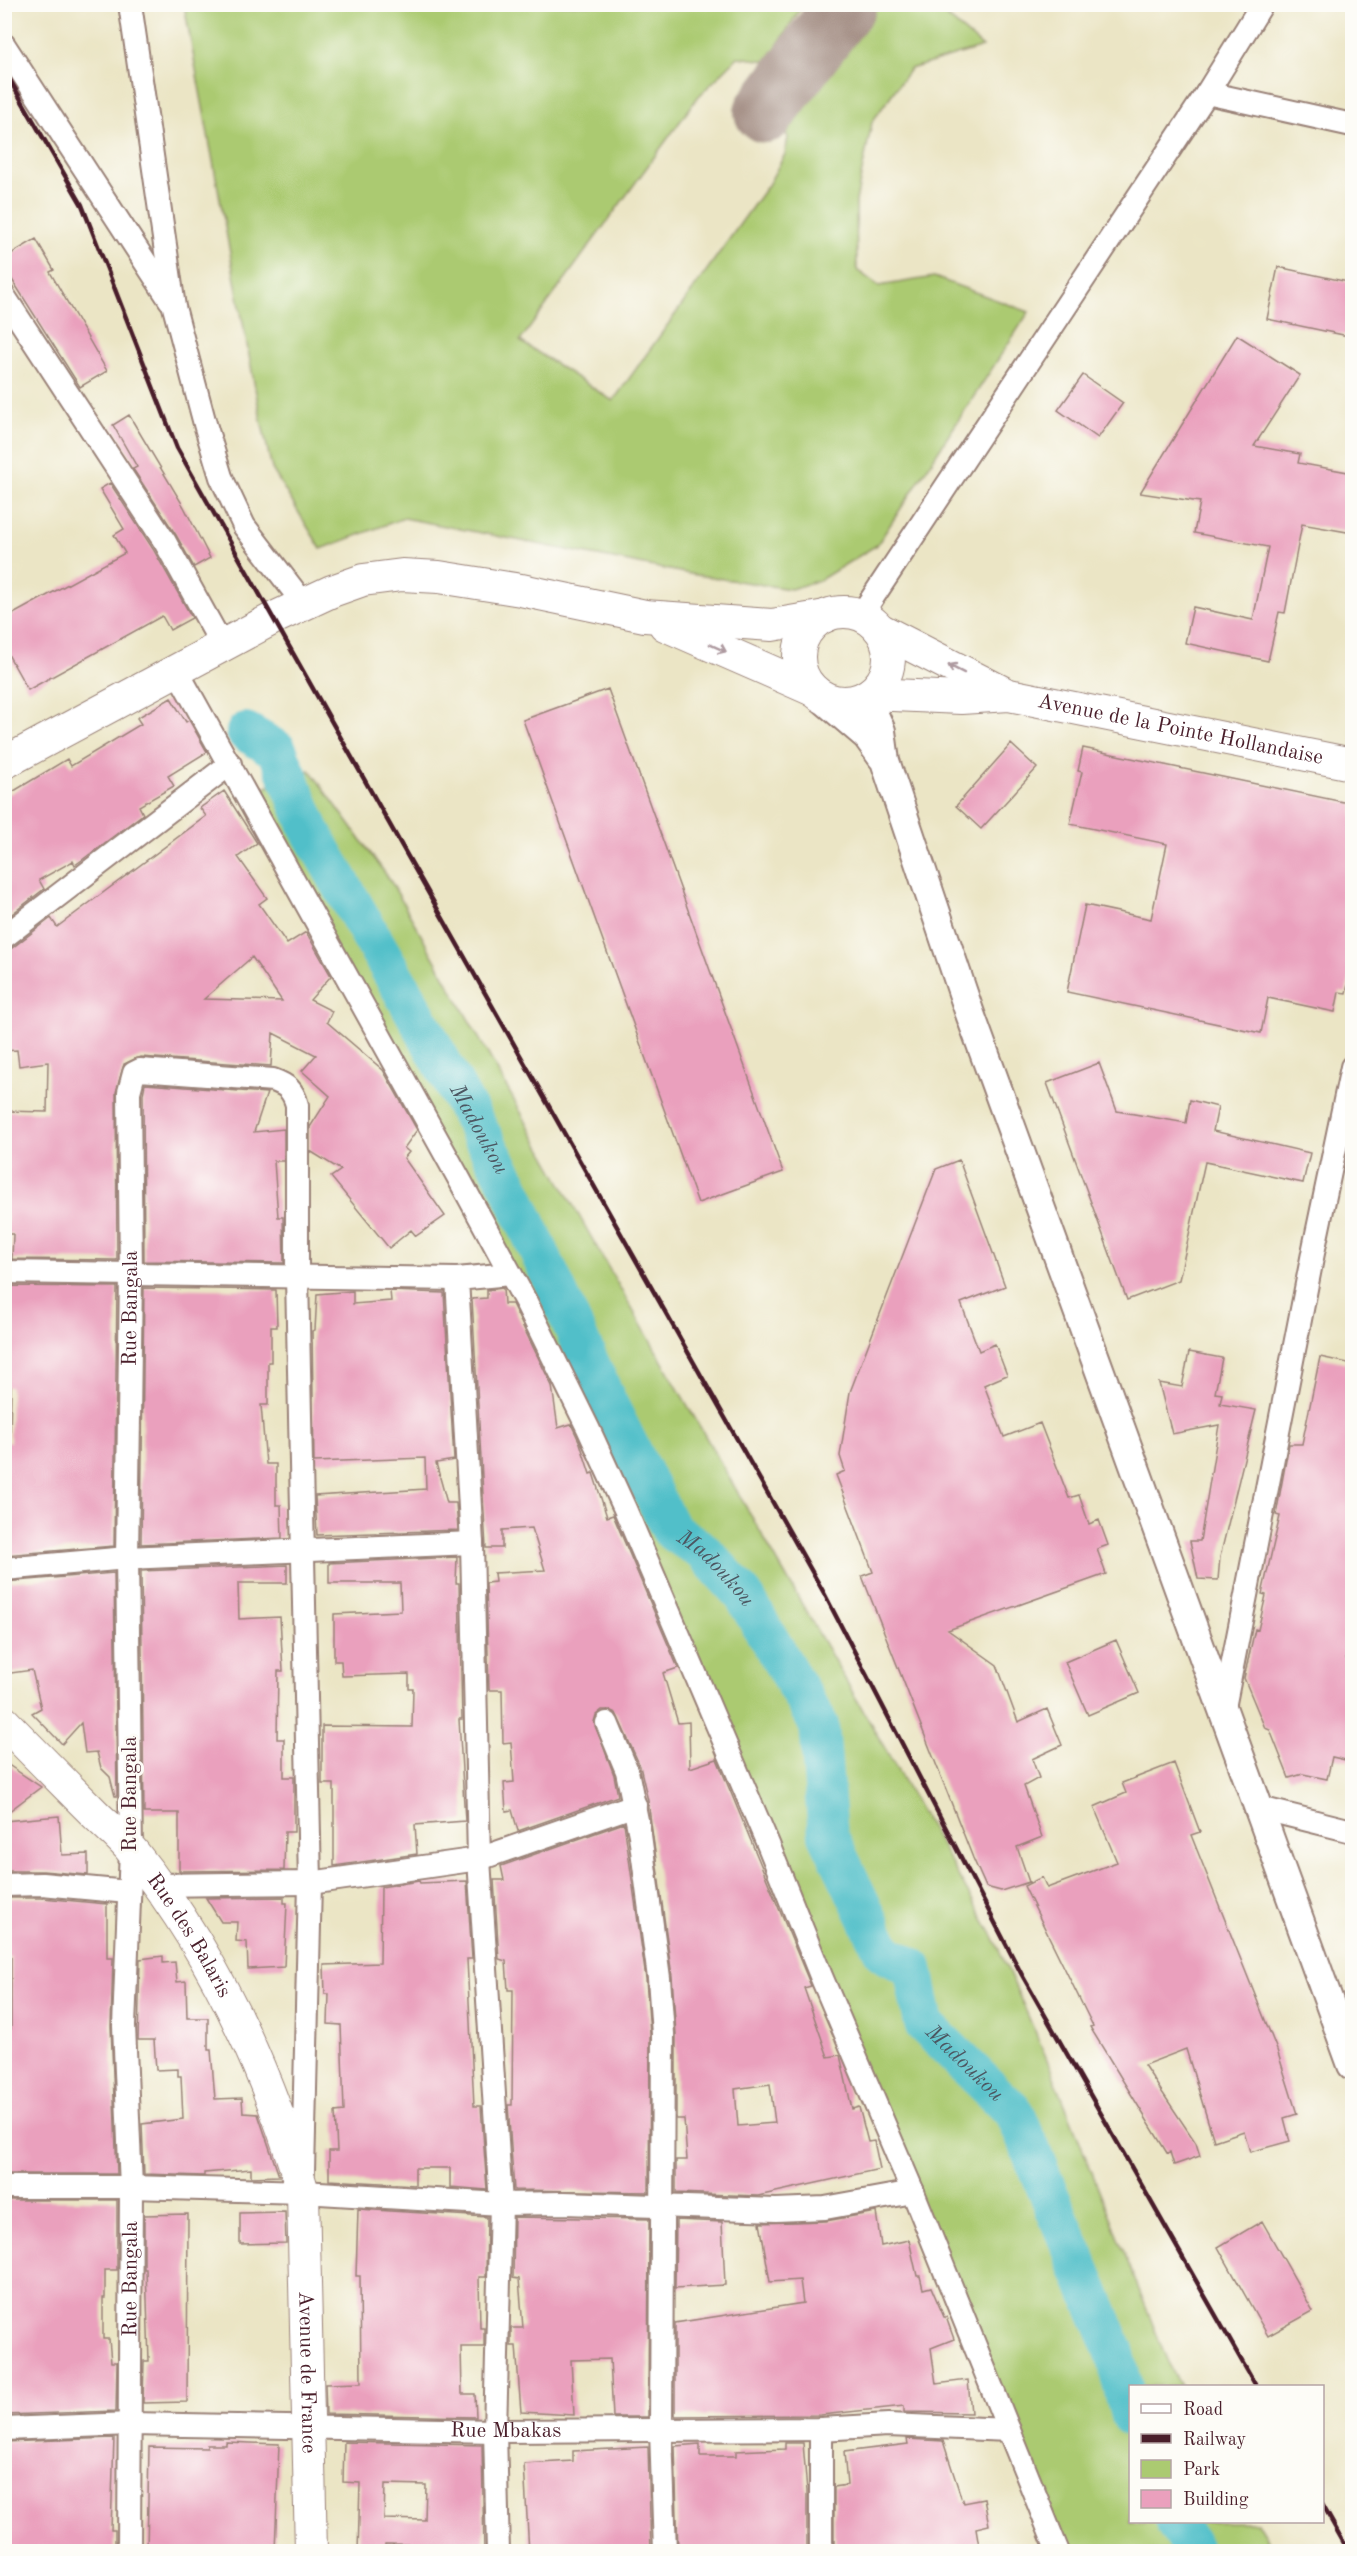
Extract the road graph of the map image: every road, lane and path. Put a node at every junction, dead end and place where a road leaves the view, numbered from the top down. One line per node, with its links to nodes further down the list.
1 (130, 4): 7 (street)
2 (1262, 4): 4 (street)
3 (4, 45): 7 (street)
4 (1207, 93): 5 (street); 11 (street)
5 (1353, 125)
6 (4, 296): 12 (street)
7 (174, 307): 8 (street)
8 (304, 604): 9 (main road); 12 (main road)
9 (645, 616): 10 (main road); 14 (main road, one-way to 14)
10 (826, 616): 11 (main road); 14 (main road)
11 (871, 623): 15 (main road); 16 (main road, one-way to 11)
12 (222, 645): 13 (main road)
13 (176, 669): 18 (main road); 19 (street)
14 (817, 693): 15 (main road); 17 (street)
15 (868, 695): 16 (main road); 17 (street)
16 (1008, 695): 20 (main road, Avenue de la Pointe Hollandaise)
17 (885, 761): 32 (street)
18 (4, 763)
19 (230, 764): 21 (street); 24 (street)
20 (1353, 764)
21 (4, 937)
22 (1353, 1067): 32 (street)
23 (4, 1272): 25 (street)
24 (510, 1274): 27 (street); 47 (street)
25 (131, 1275): 26 (street); 26 (street, Rue Bangala); 30 (street, Rue Bangala)
26 (297, 1278): 27 (street); 29 (street)
27 (457, 1279): 28 (street)
28 (472, 1543): 29 (street); 39 (street)
29 (302, 1549): 30 (street); 40 (street)
30 (127, 1558): 31 (street); 38 (street, Rue Bangala)
31 (4, 1569)
32 (1223, 1713): 36 (street)
33 (4, 1722): 38 (main road, Rue des Balaris)
34 (607, 1723): 35 (street)
35 (635, 1805): 39 (street); 49 (street)
36 (1260, 1808): 37 (street); 43 (street)
37 (1353, 1831)
38 (131, 1850): 42 (main road, Rue des Balaris)
39 (479, 1859): 40 (street); 48 (street)
40 (310, 1883): 42 (street); 46 (street)
41 (4, 1885): 42 (street)
42 (143, 1888): 45 (street, Rue Bangala); 46 (main road, Rue des Balaris)
43 (1353, 2065)
44 (4, 2187): 45 (street)
45 (131, 2187): 46 (street); 50 (street, Rue Bangala)
46 (303, 2192): 48 (street); 51 (main road, Avenue de France)
47 (913, 2192): 49 (street); 55 (street)
48 (501, 2204): 49 (street); 56 (street)
49 (664, 2207): 54 (street)
50 (130, 2424): 51 (street, Rue Mbakas); 52 (street, Rue Mbakas); 57 (street, Rue Bangala)
51 (308, 2428): 56 (street, Rue Mbakas); 58 (main road, Avenue de France)
52 (4, 2429)
53 (821, 2429): 54 (street, Rue Mbakas); 55 (street, Rue Mbakas); 61 (street)
54 (661, 2430): 56 (street, Rue Mbakas); 60 (street)
55 (1009, 2430): 62 (street)
56 (495, 2431): 59 (street)
57 (129, 2552)
58 (311, 2552)
59 (498, 2552)
60 (665, 2552)
61 (822, 2552)
62 (1058, 2552)

